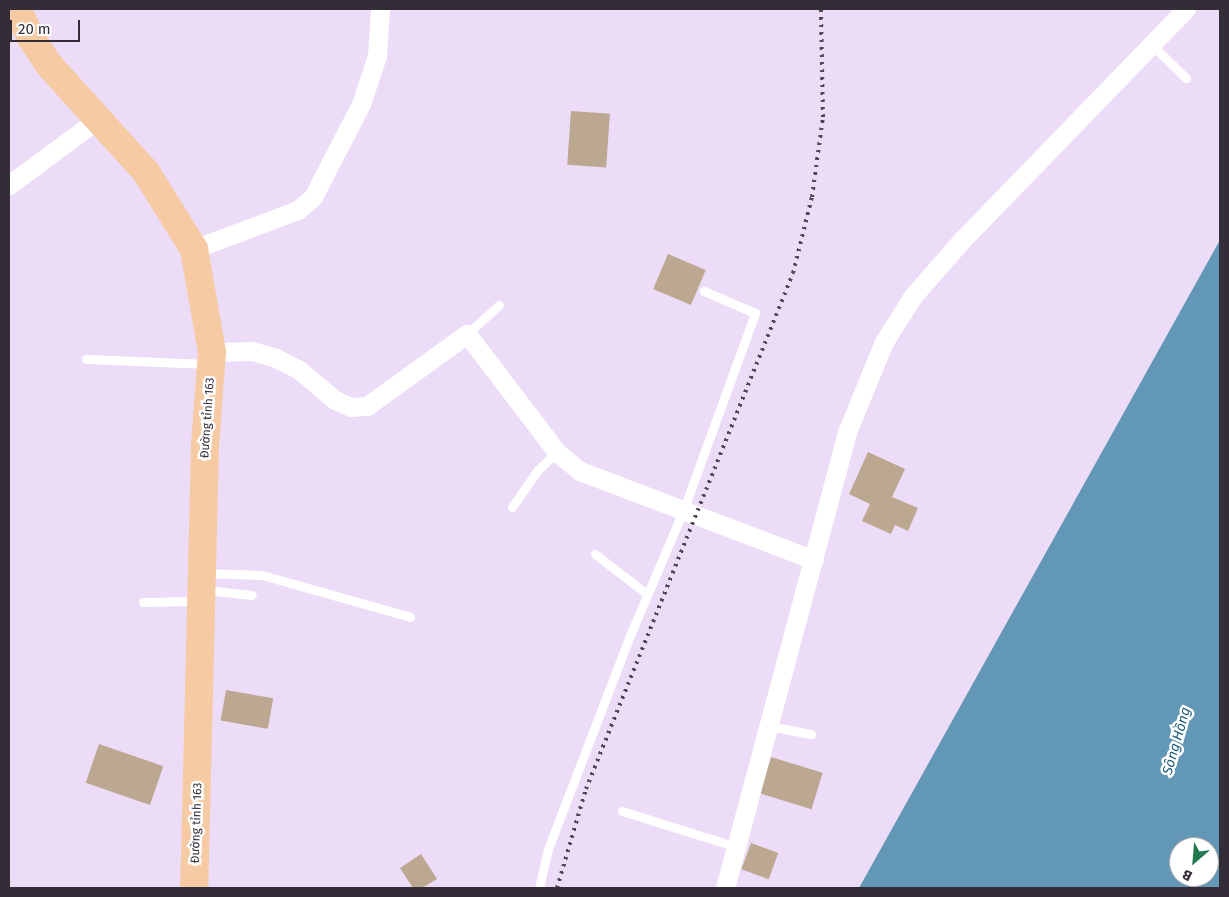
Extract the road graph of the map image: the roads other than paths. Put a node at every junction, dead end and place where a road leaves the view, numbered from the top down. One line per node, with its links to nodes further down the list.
1 (380, 9): 8 (street)
2 (1186, 9): 4 (street)
3 (15, 16): 6 (main road, Đường tỉnh 163)
4 (1151, 44): 5 (lane); 18 (street)
5 (1186, 78)
6 (98, 118): 7 (street); 8 (main road, Đường tỉnh 163)
7 (9, 185)
8 (194, 249): 12 (main road, Đường tỉnh 163)
9 (704, 291): 16 (lane)
10 (499, 305): 11 (lane)
11 (467, 334): 12 (street); 14 (street)
12 (211, 358): 13 (lane); 19 (main road, Đường tỉnh 163)
13 (86, 359)
14 (556, 452): 15 (lane); 16 (street)
15 (512, 507)
16 (684, 511): 18 (street); 20 (lane)
17 (594, 554): 20 (lane)
18 (814, 560): 24 (street)
19 (203, 588): 21 (lane); 22 (lane); 23 (lane); 28 (main road, Đường tỉnh 163)
20 (648, 594): 29 (lane)
21 (252, 595)
22 (143, 602)
23 (410, 617)
24 (769, 726): 25 (lane); 27 (street)
25 (811, 734)
26 (622, 811): 27 (lane)
27 (737, 847): 30 (street)
28 (194, 888)
29 (539, 888)
30 (725, 888)

